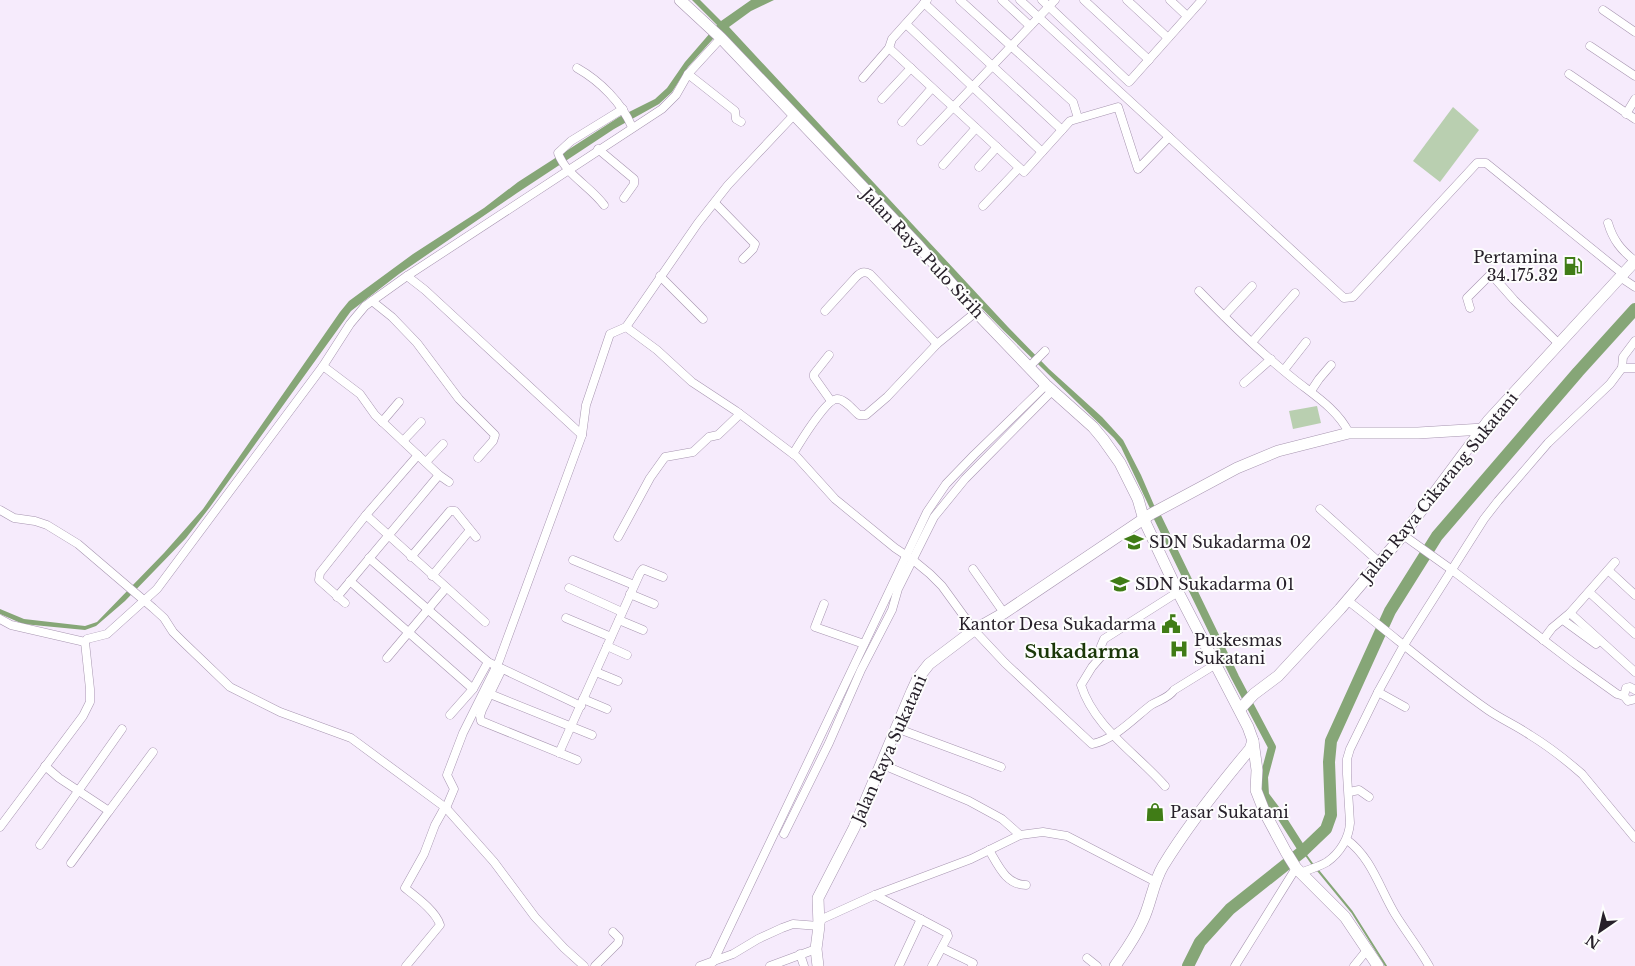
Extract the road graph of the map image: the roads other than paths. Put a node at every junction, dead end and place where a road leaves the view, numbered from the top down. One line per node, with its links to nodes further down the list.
1 (680, 0): 19 (street, Jalan Raya Pulo Sirih)
2 (960, 0): 22 (street)
3 (1002, 0): 17 (street)
4 (1020, 0): 15 (street)
5 (1042, 0): 12 (street)
6 (1055, 0): 12 (street)
7 (1084, 0): 24 (street)
8 (1127, 0): 20 (street)
9 (1170, 0): 14 (street)
10 (1202, 0): 14 (street)
11 (926, 2): 16 (street); 25 (street)
12 (1049, 7): 15 (street); 24 (street)
13 (1603, 10): 18 (street)
14 (1187, 16): 20 (street)
15 (1039, 17): 17 (street); 47 (street)
16 (906, 24): 23 (street); 32 (street)
17 (1030, 26): 22 (street)
18 (1635, 32)
19 (716, 34): 28 (street); 39 (street, Jalan Raya Pulo Sirih)
20 (1168, 38): 24 (street)
21 (1590, 46): 30 (street)
22 (1011, 47): 25 (street); 40 (street)
23 (889, 48): 27 (street); 31 (street)
24 (1148, 60)
25 (992, 66): 32 (street); 46 (street)
26 (577, 68): 37 (street)
27 (911, 68): 33 (street); 35 (street)
28 (688, 74): 42 (street); 44 (street)
29 (1569, 74): 38 (street)
30 (1635, 76)
31 (863, 78)
32 (973, 87): 36 (street); 51 (street)
33 (932, 88): 36 (street); 43 (street)
34 (1635, 98): 38 (street)
35 (882, 99)
36 (954, 108): 45 (street); 48 (street)
37 (624, 110): 44 (street); 54 (street)
38 (1626, 114): 41 (street)
39 (793, 116): 57 (street); 73 (street, Jalan Raya Pulo Sirih)
40 (1078, 118): 46 (street); 47 (street)
41 (1635, 120)
42 (741, 122)
43 (902, 122)
44 (632, 125): 50 (street)
45 (976, 128): 49 (street); 52 (street)
46 (1062, 130): 51 (street)
47 (1169, 137): 65 (street)
48 (921, 142)
49 (997, 147): 53 (street); 55 (street)
50 (598, 149): 54 (street); 56 (street)
51 (1042, 152): 55 (street)
52 (942, 166)
53 (979, 167)
54 (566, 168): 58 (street); 63 (street)
55 (1019, 168): 59 (street)
56 (624, 198)
57 (715, 203): 61 (street); 64 (street)
58 (604, 205)
59 (983, 206)
60 (1608, 223): 62 (street)
61 (743, 259)
62 (1635, 261): 65 (street, Jalan Raya Cikarang Sukatani)
63 (407, 276): 70 (street); 101 (street)
64 (660, 276): 75 (street); 76 (street)
65 (1621, 276): 67 (street); 81 (street, Jalan Raya Cikarang Sukatani)
66 (1252, 286): 74 (street)
67 (1635, 287)
68 (1199, 291): 74 (street)
69 (1296, 293): 78 (street)
70 (372, 301): 86 (street); 110 (street)
71 (1470, 308): 81 (street)
72 (825, 311): 80 (street)
73 (976, 312): 80 (street); 85 (street, Jalan Raya Pulo Sirih)
74 (1224, 316): 78 (street)
75 (703, 319)
76 (626, 327): 96 (street); 101 (street)
77 (1635, 340): 88 (street)
78 (1252, 342): 84 (street)
79 (1306, 342): 90 (street)
80 (937, 344): 94 (street)
81 (1558, 344): 99 (street, Jalan Raya Cikarang Sukatani)
82 (1042, 354): 85 (street)
83 (830, 355): 94 (street)
84 (1271, 359): 90 (street); 91 (street)
85 (1031, 365): 92 (street, Jalan Raya Pulo Sirih)
86 (323, 366): 97 (street); 146 (street)
87 (1331, 366): 93 (street)
88 (1622, 368): 89 (street); 133 (street)
89 (1635, 368)
90 (1284, 370): 93 (street)
91 (1244, 383)
92 (1049, 388): 102 (street); 103 (street); 118 (street, Jalan Raya Pulo Sirih)
93 (1311, 391): 100 (street)
94 (831, 400): 107 (street)
95 (399, 402): 97 (street)
96 (740, 414): 107 (street); 123 (street)
97 (382, 422): 104 (street)
98 (421, 422): 104 (street)
99 (1482, 428): 100 (street, Jalan Raya Sukatani); 124 (street, Jalan Raya Cikarang Sukatani)
100 (1349, 433): 118 (street, Jalan Raya Sukatani)
101 (582, 435): 175 (street)
102 (993, 436): 103 (street); 106 (street)
103 (1005, 439): 108 (street)
104 (403, 441): 109 (street)
105 (443, 444): 111 (street)
106 (981, 448): 108 (street); 114 (street)
107 (793, 454): 125 (street)
108 (989, 454): 115 (street)
109 (418, 455): 111 (street); 119 (street)
110 (478, 458)
111 (426, 462): 112 (street)
112 (439, 475): 113 (street); 121 (street)
113 (449, 482)
114 (937, 496): 115 (street); 125 (street)
115 (945, 502): 129 (street)
116 (1320, 509): 130 (street)
117 (0, 510): 146 (street)
118 (1152, 514): 141 (street); 153 (street, Jalan Raya Sukatani)
119 (366, 515): 121 (street); 145 (street)
120 (470, 530): 122 (street); 126 (street); 135 (street)
121 (387, 535): 126 (street); 127 (street)
122 (476, 537)
123 (618, 537)
124 (1406, 537): 130 (street, Jalan Raya Cikarang Sukatani); 133 (street)
125 (904, 553): 129 (street); 168 (street)
126 (411, 557): 135 (street)
127 (369, 558): 137 (street); 151 (street)
128 (573, 560): 138 (street)
129 (913, 560): 161 (street); 182 (street)
130 (1379, 562): 147 (street, Jalan Raya Cikarang Sukatani)
131 (1615, 562): 134 (street)
132 (973, 568): 153 (street)
133 (1452, 570): 165 (street); 170 (street)
134 (1608, 570): 142 (street); 144 (street)
135 (432, 576): 139 (street)
136 (663, 577): 138 (street)
137 (350, 581): 145 (street); 162 (street)
138 (634, 585): 143 (street)
139 (446, 588): 151 (street); 159 (street)
140 (569, 588): 152 (street)
141 (1178, 592): 174 (street); 196 (street)
142 (1589, 592): 154 (street); 163 (street)
143 (630, 594): 149 (street); 152 (street)
144 (1635, 596)
145 (337, 597): 148 (street)
146 (143, 599): 167 (street); 208 (street)
147 (1347, 600): 170 (street); 188 (street, Jalan Raya Cikarang Sukatani)
148 (346, 603)
149 (654, 604)
150 (824, 604): 168 (street)
151 (428, 611): 162 (street); 173 (street)
152 (622, 612): 157 (street)
153 (1004, 613): 161 (street, Jalan Raya Sukatani)
154 (1570, 613): 158 (street); 166 (street)
155 (566, 618): 164 (street)
156 (0, 619): 167 (street)
157 (618, 620): 160 (street); 164 (street)
158 (1563, 620): 165 (street); 166 (street)
159 (485, 622)
160 (643, 630)
161 (974, 630): 193 (street, Jalan Raya Sukatani); 196 (street)
162 (409, 633): 172 (street); 180 (street)
163 (1635, 634)
164 (611, 637): 169 (street)
165 (1543, 640): 185 (street)
166 (1600, 641): 177 (street)
167 (85, 642): 202 (street)
168 (864, 644): 179 (street)
169 (607, 646): 171 (street); 176 (street)
170 (1404, 646): 183 (street); 213 (street)
171 (627, 655)
172 (388, 658)
173 (488, 662): 175 (street); 180 (street)
174 (1216, 664): 188 (street); 196 (street)
175 (499, 668): 184 (street); 187 (street); 208 (street)
176 (596, 672): 178 (street); 187 (street)
177 (1635, 672)
178 (618, 681)
179 (844, 688): 182 (street); 230 (street)
180 (473, 689): 191 (street)
181 (1635, 689): 185 (street)
182 (852, 692): 211 (street)
183 (1378, 692): 189 (street); 206 (street)
184 (490, 694): 192 (street); 199 (street)
185 (1624, 696): 186 (street)
186 (1635, 699)
187 (582, 702): 190 (street); 192 (street)
188 (1246, 703): 197 (street)
189 (1405, 706)
190 (607, 709)
191 (450, 715)
192 (571, 726): 195 (street); 199 (street)
193 (896, 728): 201 (street, Jalan Raya Sukatani); 203 (street)
194 (122, 729): 205 (street)
195 (592, 735)
196 (1113, 735): 204 (street)
197 (1253, 741): 218 (street); 219 (street)
198 (153, 752): 209 (street)
199 (559, 753): 200 (street)
200 (577, 760)
201 (881, 764): 212 (street); 223 (street, Jalan Raya Sukatani)
202 (45, 766): 205 (street); 210 (street)
203 (1001, 767)
204 (1165, 786)
205 (77, 791): 209 (street); 215 (street)
206 (1349, 792): 207 (street); 214 (street)
207 (1368, 797)
208 (446, 807): 232 (street); 233 (street)
209 (109, 811): 217 (street)
210 (0, 827)
211 (784, 834)
212 (1020, 835): 216 (street); 219 (street)
213 (1635, 838)
214 (1347, 840): 218 (street); 246 (street)
215 (40, 845)
216 (989, 850): 220 (street); 221 (street)
217 (71, 863)
218 (1300, 868): 227 (street); 243 (street)
219 (1156, 882): 242 (street)
220 (1026, 885)
221 (875, 895): 222 (street); 223 (street)
222 (921, 919): 225 (street); 239 (street)
223 (819, 926): 226 (street, Jalan Raya Sukatani); 230 (street)
224 (613, 932): 234 (street)
225 (942, 948): 231 (street); 240 (street)
226 (816, 949): 228 (street); 238 (street, Jalan Raya Sukatani)
227 (1368, 950): 244 (street); 245 (street)
228 (800, 954): 236 (street); 237 (street)
229 (1087, 958): 241 (street)
230 (713, 962): 235 (street)
231 (975, 965)
232 (406, 966)
233 (584, 966)
234 (595, 966)
235 (700, 966)
236 (770, 966)
237 (804, 966)
238 (818, 966)
239 (899, 966)
240 (932, 966)
241 (1097, 966)
242 (1115, 966)
243 (1235, 966)
244 (1354, 966)
245 (1378, 966)
246 (1429, 966)

